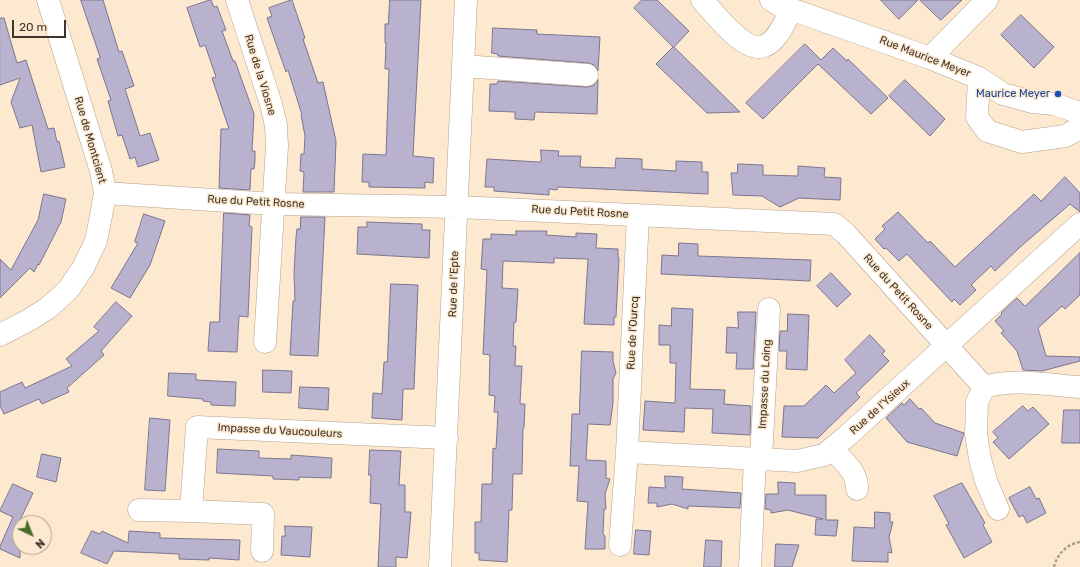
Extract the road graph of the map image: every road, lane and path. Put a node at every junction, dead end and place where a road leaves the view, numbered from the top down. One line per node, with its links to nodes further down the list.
1 (48, 0): 14 (street, Rue de Montcient)
2 (237, 0): 15 (street, Rue de la Viosne)
3 (466, 0): 9 (street, Rue de l'Epte)
4 (702, 0): 7 (street)
5 (771, 0): 7 (street, Rue Maurice Meyer)
6 (987, 0): 8 (street)
7 (792, 9): 8 (street, Rue Maurice Meyer)
8 (930, 58): 11 (street, Rue Maurice Meyer)
9 (463, 66): 10 (street); 16 (street, Rue de l'Epte)
10 (587, 74)
11 (979, 78): 12 (street, Rue Maurice Meyer); 13 (street)
12 (1080, 113)
13 (1080, 128)
14 (105, 193): 15 (street, Rue du Petit Rosne); 20 (street, Rue de Montcient)
15 (274, 204): 16 (street, Rue du Petit Rosne); 21 (street, Rue de la Viosne)
16 (457, 207): 17 (street, Rue du Petit Rosne); 25 (street, Rue de l'Epte)
17 (638, 215): 22 (street, Rue du Petit Rosne); 27 (street, Rue de l'Ourcq)
18 (1080, 224): 22 (street, Rue de l'Ysieux)
19 (769, 309): 28 (street, Impasse du Loing)
20 (0, 334)
21 (266, 342)
22 (947, 346): 23 (street, Rue du Petit Rosne); 26 (street, Rue de l'Ysieux)
23 (984, 387): 24 (street); 30 (street)
24 (1080, 387)
25 (447, 438): 32 (street, Impasse du Vaucouleurs); 36 (street, Rue de l'Epte)
26 (832, 449): 28 (street, Rue de l'Ysieux); 29 (street)
27 (627, 452): 28 (street, Rue de l'Ysieux); 34 (street, Rue de l'Ourcq)
28 (758, 459): 37 (street, Impasse du Loing)
29 (857, 489)
30 (998, 509)
31 (139, 510): 32 (street)
32 (191, 511): 35 (street)
33 (1080, 542): 38 (path)
34 (620, 545)
35 (262, 551)
36 (440, 567)
37 (750, 567)
38 (1054, 567)

